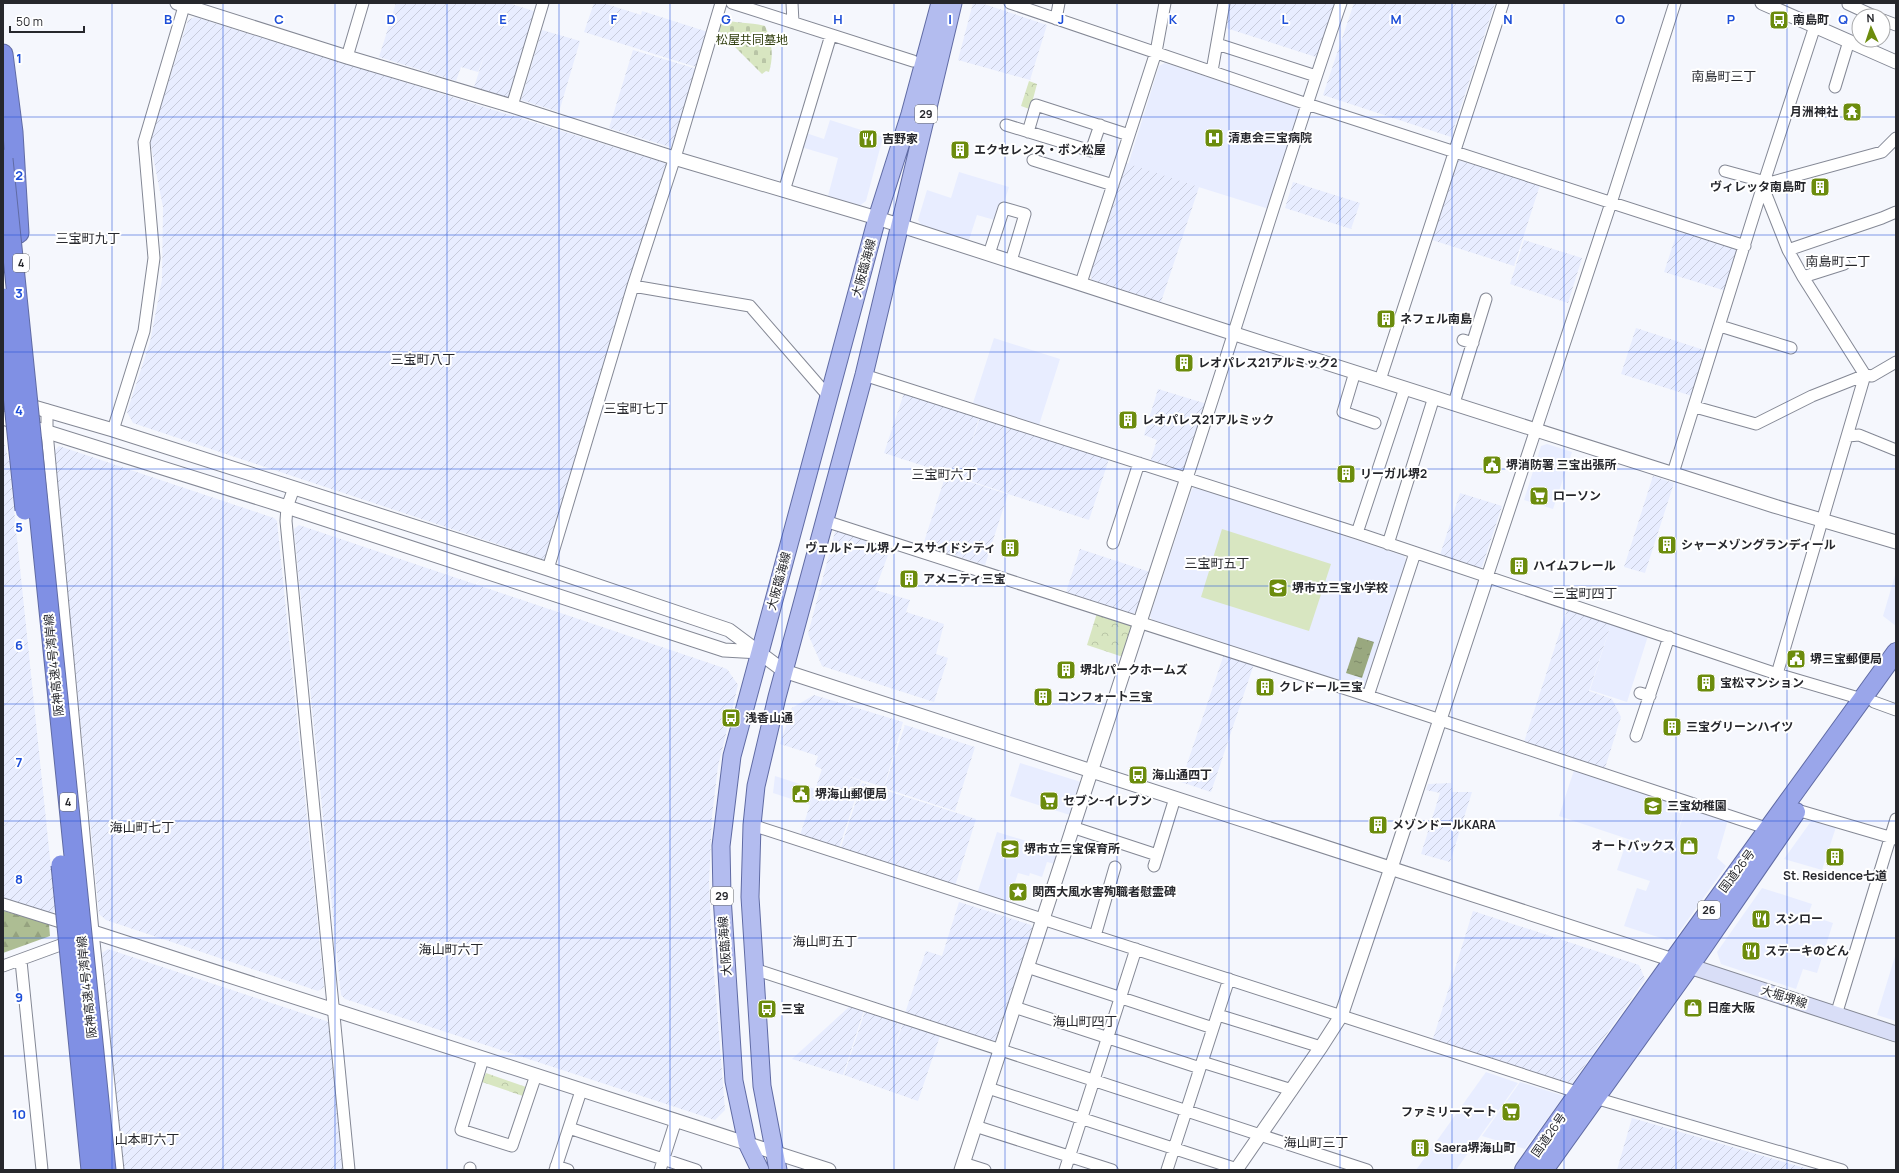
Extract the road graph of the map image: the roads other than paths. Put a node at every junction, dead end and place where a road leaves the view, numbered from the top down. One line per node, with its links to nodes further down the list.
1 (363, 3): 29 (street)
2 (543, 3): 36 (street)
3 (721, 3): 43 (street)
4 (732, 3): 22 (street)
5 (792, 3): 22 (street)
6 (928, 3): 30 (main road)
7 (940, 3): 52 (main road, 大阪臨海線 / 29)
8 (953, 3): 53 (main road, 大阪臨海線 / 29)
9 (963, 3): 53 (main road)
10 (1010, 3): 21 (street)
11 (1059, 3): 21 (street)
12 (1165, 3): 27 (street)
13 (1224, 3): 26 (street)
14 (1341, 3): 33 (street)
15 (1503, 3): 42 (street)
16 (1675, 3): 50 (street)
17 (1762, 3): 23 (street)
18 (1848, 3): 20 (street)
19 (183, 4): 29 (street); 85 (street)
20 (1857, 8)
21 (1056, 19): 27 (street)
22 (793, 22): 24 (street)
23 (1815, 26): 25 (street); 48 (street)
24 (831, 35): 30 (street); 49 (street)
25 (1849, 41): 31 (street); 34 (street)
26 (1217, 44): 32 (street); 33 (street)
27 (1156, 52): 32 (street); 40 (street)
28 (3, 54): 78 (highway, 4, bridge)
29 (347, 57): 36 (street)
30 (913, 61): 52 (main road)
31 (1896, 62)
32 (1212, 71): 35 (street)
33 (1316, 76): 35 (street)
34 (1835, 86)
35 (1307, 104): 42 (street); 66 (street)
36 (512, 106): 43 (street)
37 (1006, 125): 39 (street)
38 (1100, 125): 39 (street); 39 (street); 40 (street)
39 (1028, 132)
40 (1129, 135): 47 (street)
41 (1896, 138): 48 (street)
42 (1454, 151): 50 (street); 73 (street)
43 (674, 158): 49 (street); 62 (street)
44 (3, 159): 78 (highway, 阪神高速4号湾岸線 / 4, bridge)
45 (1033, 160): 47 (street)
46 (1726, 171): 48 (street)
47 (1113, 185): 61 (street)
48 (1763, 185): 55 (street); 56 (street)
49 (784, 191): 52 (street)
50 (1611, 203): 55 (street); 86 (street)
51 (1896, 212): 56 (street)
52 (877, 218): 53 (street); 75 (main road, 大阪臨海線)
53 (899, 226): 57 (street); 71 (main road, 大阪臨海線)
54 (3, 238): 78 (street)
55 (1745, 246): 65 (street)
56 (1788, 250): 60 (street)
57 (989, 254): 58 (street); 58 (street)
58 (1011, 261): 61 (street)
59 (1844, 264): 60 (street)
60 (1803, 277): 72 (street)
61 (1081, 283): 66 (street)
62 (633, 286): 75 (street); 102 (street)
63 (3, 298): 84 (highway, 阪神高速4号湾岸線 / 4, bridge)
64 (1486, 299): 79 (street)
65 (1720, 326): 67 (street); 80 (street)
66 (1234, 334): 70 (street); 92 (street)
67 (1791, 348)
68 (3, 361): 84 (highway, 4, bridge)
69 (1896, 362): 72 (street)
70 (1356, 372): 73 (street); 83 (street)
71 (864, 374): 90 (street); 95 (main road, 大阪臨海線)
72 (1865, 375): 80 (street); 88 (street)
73 (1380, 380): 74 (street)
74 (1405, 388): 76 (street); 97 (street)
75 (829, 397): 106 (main road, 大阪臨海線)
76 (1434, 397): 79 (street); 100 (street)
77 (3, 398): 78 (street)
78 (23, 398): 81 (street); 84 (street); 173 (highway, 阪神高速4号湾岸線 / 4, bridge)
79 (1454, 403): 86 (street)
80 (1695, 406): 91 (street)
81 (47, 410): 85 (street); 87 (street)
82 (3, 418): 84 (street)
83 (1375, 423)
84 (20, 430): 87 (street); 172 (highway, 阪神高速4号湾岸線 / 4, bridge)
85 (113, 430): 93 (street)
86 (1535, 430): 91 (street); 103 (street)
87 (47, 432): 94 (street); 128 (street)
88 (1848, 436): 89 (street); 96 (street)
89 (1896, 450)
90 (1139, 463): 92 (street); 99 (street)
91 (1673, 473): 96 (street)
92 (1186, 478): 97 (street); 104 (street)
93 (294, 488): 94 (street); 102 (street)
94 (287, 507): 106 (street); 140 (street)
95 (825, 521): 104 (street); 108 (main road, 大阪臨海線)
96 (1823, 521): 98 (street); 110 (street)
97 (1357, 533): 100 (street)
98 (1896, 542)
99 (1113, 543)
100 (1388, 544): 101 (street)
101 (1415, 554): 103 (street); 111 (street)
102 (548, 569): 106 (street)
103 (1487, 577): 105 (street); 114 (street)
104 (1139, 623): 111 (street); 116 (street)
105 (1669, 637): 110 (street); 115 (street)
106 (760, 652): 108 (street); 163 (main road, 大阪臨海線 / 29)
107 (1896, 652): 112 (highway, 国道26号 / 26)
108 (784, 671): 116 (street); 120 (main road, 大阪臨海線 / 29)
109 (1896, 673): 112 (highway, 国道26号 / 26)
110 (1777, 674): 112 (street)
111 (1368, 696): 114 (street)
112 (1868, 701): 113 (street); 118 (highway, 国道26号 / 26); 122 (highway, 国道26号 / 26)
113 (1896, 710)
114 (1438, 721): 122 (street); 125 (street)
115 (1636, 736)
116 (1091, 771): 117 (street); 121 (street)
117 (1175, 798): 121 (street); 125 (street)
118 (1797, 810): 123 (street); 134 (highway, 国道26号 / 26)
119 (1896, 819): 123 (street)
120 (752, 825): 127 (street); 136 (main road, 大阪臨海線 / 29)
121 (1072, 827): 127 (street)
122 (1769, 829): 131 (highway, 国道26号 / 26)
123 (1893, 838): 141 (street)
124 (1115, 867): 129 (street)
125 (1391, 868): 131 (street); 143 (street)
126 (3, 904): 128 (street)
127 (1042, 919): 129 (street); 135 (street)
128 (93, 932): 132 (street); 140 (street); 174 (street)
129 (1095, 936): 130 (street)
130 (1136, 949): 137 (street); 138 (street)
131 (1673, 960): 134 (main road, 大堀堺線); 156 (highway, 国道26号 / 26)
132 (21, 961): 133 (street); 171 (street)
133 (3, 966)
134 (1690, 966): 141 (main road, 大堀堺線); 156 (highway, 国道26号 / 26)
135 (1027, 967): 138 (street); 139 (street)
136 (754, 969): 148 (street); 165 (main road, 大阪臨海線 / 29)
137 (1229, 979): 142 (street); 143 (street)
138 (1121, 996): 144 (street); 146 (street)
139 (1014, 1007): 146 (street); 148 (street)
140 (333, 1011): 149 (street); 175 (street)
141 (1836, 1014): 145 (main road, 大堀堺線)
142 (1218, 1015): 144 (street); 147 (street)
143 (1340, 1016): 147 (street); 156 (street)
144 (1213, 1028): 150 (street)
145 (1896, 1034)
146 (1107, 1038): 150 (street); 152 (street)
147 (1321, 1047): 154 (street)
148 (1001, 1050): 152 (street); 153 (street)
149 (483, 1059): 151 (street); 151 (street)
150 (1201, 1065): 154 (street); 157 (street)
151 (536, 1075): 155 (street)
152 (1094, 1080): 157 (street); 158 (street)
153 (988, 1088): 158 (street); 160 (street)
154 (1292, 1090): 162 (street)
155 (581, 1091): 159 (street); 161 (street)
156 (1587, 1095): 187 (highway, 国道26号 / 26); 188 (highway, 国道26号 / 26); 189 (street)
157 (1186, 1111): 162 (street); 164 (street)
158 (1081, 1118): 164 (street); 166 (street)
159 (676, 1120): 163 (street); 167 (street)
160 (975, 1126): 166 (street); 168 (street)
161 (569, 1128): 167 (street); 169 (street)
162 (1261, 1135): 170 (street); 186 (street)
163 (748, 1143): 165 (street); 178 (main road, 29); 179 (main road, 大阪臨海線 / 29)
164 (1174, 1148): 170 (street); 185 (street)
165 (774, 1152): 180 (main road, 大阪臨海線 / 29); 181 (street)
166 (1069, 1156): 183 (street); 184 (street)
167 (662, 1165): 177 (street)
168 (962, 1166): 182 (street)
169 (556, 1168): 176 (street)
170 (1236, 1169)
171 (42, 1170)
172 (92, 1170)
173 (106, 1170)
174 (118, 1170)
175 (350, 1170)
176 (568, 1170)
177 (696, 1170)
178 (748, 1170)
179 (760, 1170)
180 (778, 1170)
181 (829, 1170)
182 (985, 1170)
183 (1065, 1170)
184 (1112, 1170)
185 (1167, 1170)
186 (1367, 1170)
187 (1524, 1170)
188 (1544, 1170)
189 (1842, 1170)

